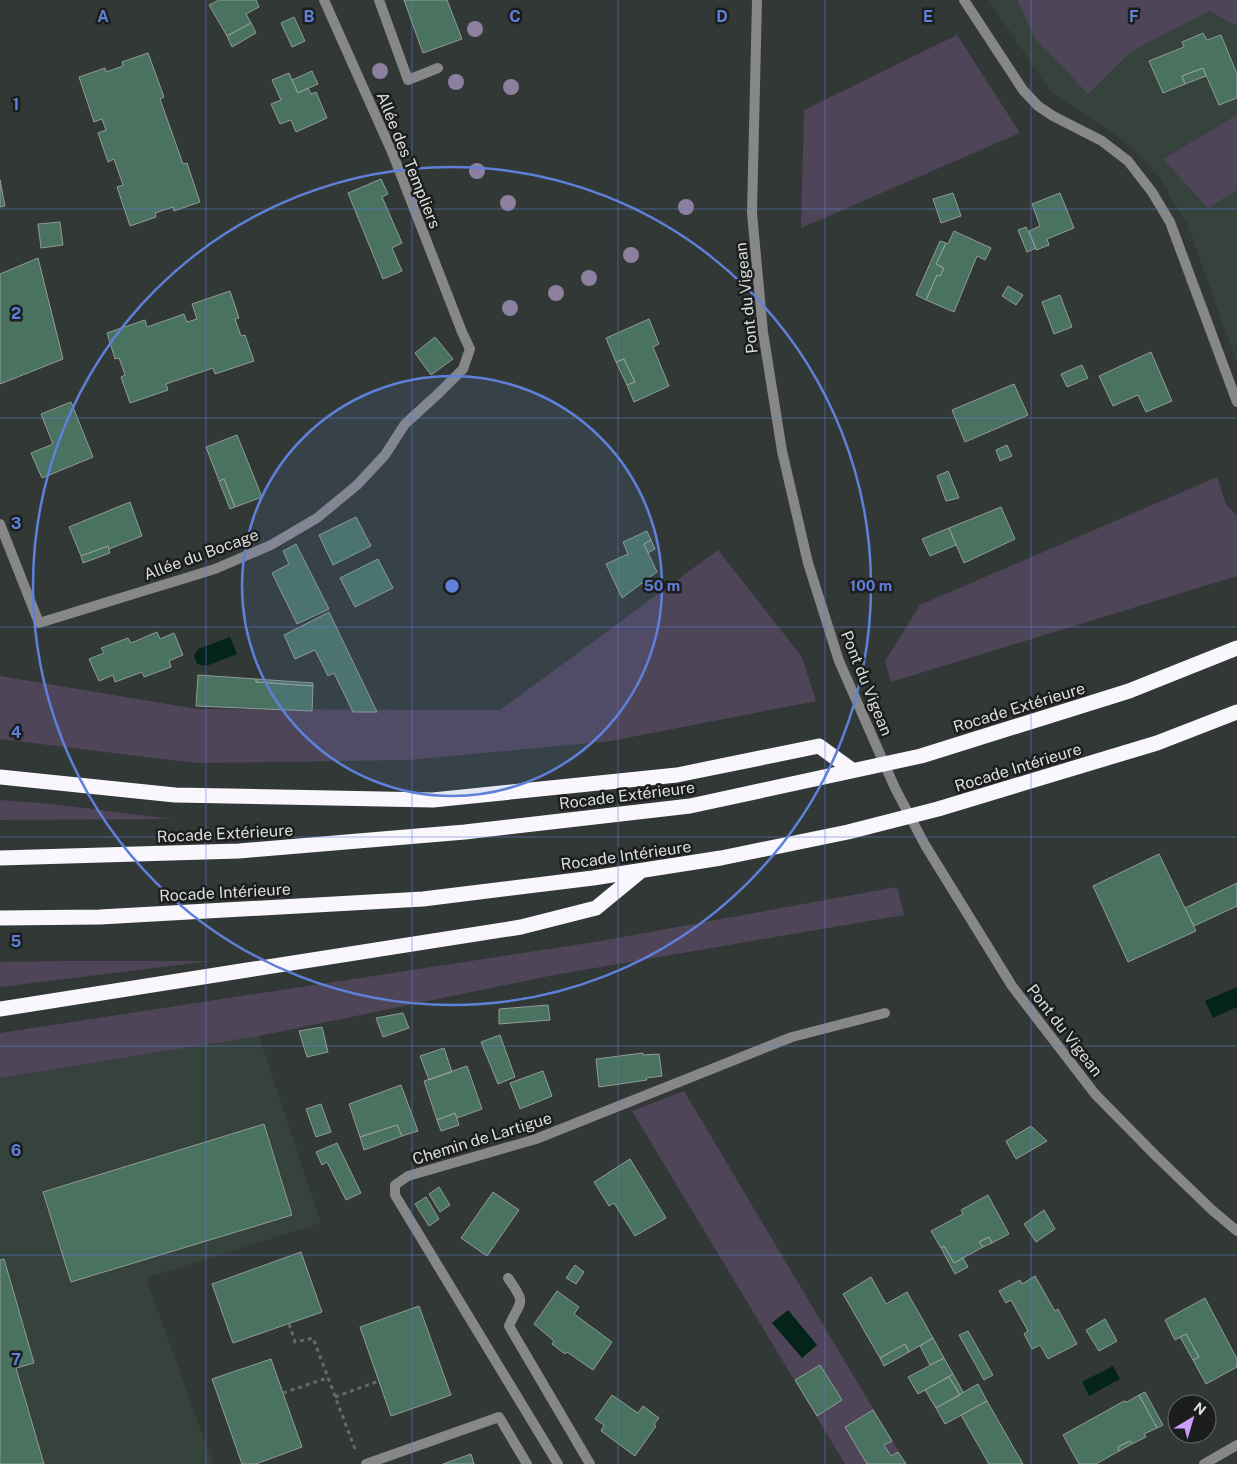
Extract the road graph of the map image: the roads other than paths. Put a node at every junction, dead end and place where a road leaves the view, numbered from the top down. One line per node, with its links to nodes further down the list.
1 (324, 0): 6 (street, Allée des Templiers)
2 (379, 0): 5 (street)
3 (757, 0): 18 (street, Pont du Vigean)
4 (964, 0): 7 (street)
5 (438, 68)
6 (462, 332): 8 (street, Allée du Bocage)
7 (1237, 402)
8 (0, 524)
9 (1237, 648): 11 (highway, Rocade Extérieure)
10 (1237, 712): 14 (highway, Rocade Intérieure)
11 (852, 770): 12 (highway); 13 (highway, Rocade Extérieure)
12 (0, 777)
13 (0, 858)
14 (642, 871): 15 (highway, Rocade Intérieure); 16 (highway)
15 (0, 918)
16 (0, 1009)
17 (885, 1013): 23 (street, Chemin de Lartigue)
18 (1237, 1231)
19 (508, 1278): 24 (street)
20 (1237, 1445): 25 (street)
21 (366, 1464): 22 (street)
22 (527, 1464)
23 (558, 1464)
24 (590, 1464)
25 (1204, 1464)

